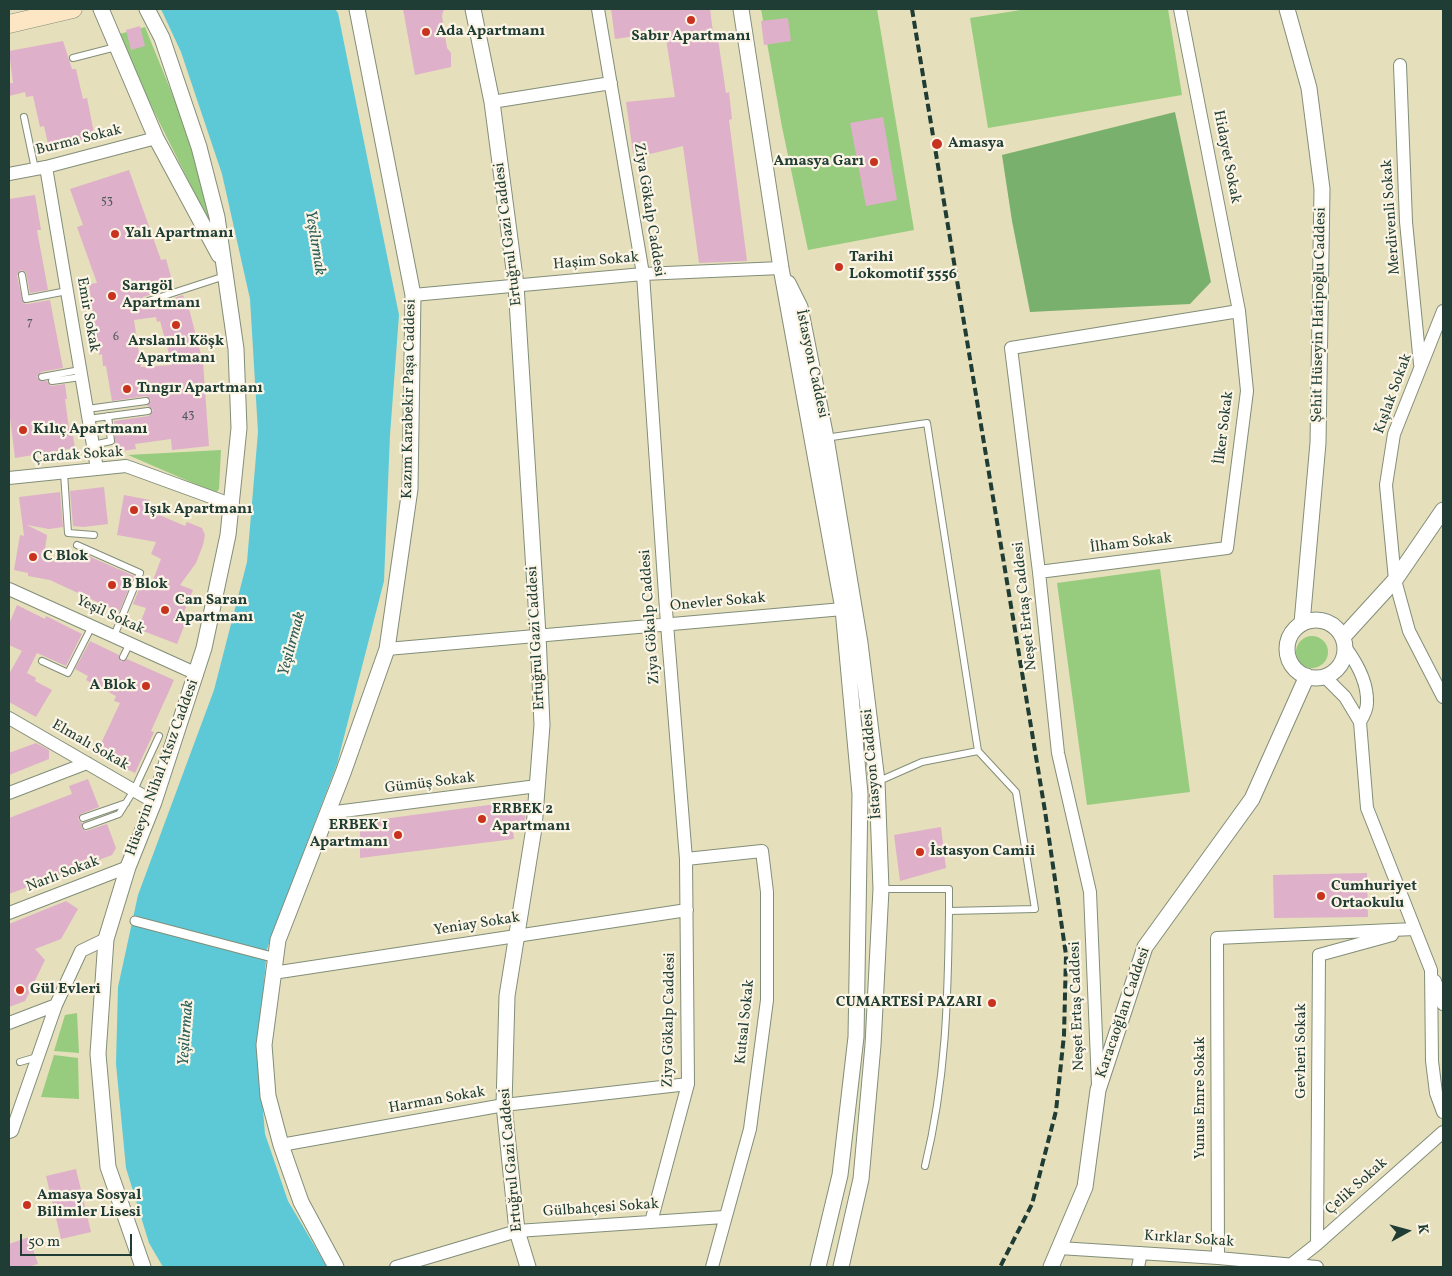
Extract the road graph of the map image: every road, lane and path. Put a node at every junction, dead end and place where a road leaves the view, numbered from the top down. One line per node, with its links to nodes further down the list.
1 (73, 9): 10 (main road)
2 (101, 9): 11 (street, Hüseyin Nihal Atsız Caddesi)
3 (147, 9): 21 (street, Hüseyin Nihal Atsız Caddesi)
4 (357, 9): 26 (street, Kazım Karabekir Paşa Caddesi)
5 (472, 9): 15 (street, Ertuğrul Gazi Caddesi)
6 (598, 9): 14 (street, Ziya Gökalp Caddesi)
7 (741, 9): 20 (street, İstasyon Caddesi)
8 (1180, 9): 28 (street, Hidayet Sokak)
9 (1287, 9): 53 (street, Şehit Hüseyin Hatipoğlu Caddesi)
10 (9, 24)
11 (117, 47): 12 (lane); 17 (street, Hüseyin Nihal Atsız Caddesi)
12 (73, 58)
13 (1400, 65): 30 (street, Merdivenli Sokak)
14 (611, 83): 15 (street); 22 (street, Ziya Gökalp Caddesi)
15 (492, 102): 24 (street, Ertuğrul Gazi Caddesi)
16 (24, 117): 18 (lane)
17 (156, 138): 18 (street, Burma Sokak); 21 (street, Hüseyin Nihal Atsız Caddesi)
18 (40, 168): 19 (street, Burma Sokak); 25 (street, Emir Sokak)
19 (9, 174)
20 (781, 268): 22 (street, Haşim Sokak); 38 (street, İstasyon Caddesi)
21 (225, 270): 27 (lane); 43 (street, Hüseyin Nihal Atsız Caddesi)
22 (643, 274): 24 (street, Haşim Sokak); 52 (street, Ziya Gökalp Caddesi)
23 (22, 276): 25 (lane)
24 (516, 285): 26 (street, Haşim Sokak); 56 (street, Ertuğrul Gazi Caddesi)
25 (67, 292): 31 (street, Emir Sokak)
26 (413, 295): 59 (street, Kazım Karabekir Paşa Caddesi)
27 (145, 302)
28 (1239, 311): 47 (street, İlker Sokak); 48 (street, Neşet Ertaş Caddesi)
29 (1443, 311): 30 (street, Kışlak Sokak)
30 (1421, 367): 49 (street, Kışlak Sokak)
31 (81, 373): 32 (lane); 33 (lane); 36 (street, Emir Sokak)
32 (42, 377)
33 (52, 381)
34 (146, 401): 36 (lane)
35 (148, 411): 37 (lane)
36 (87, 414): 37 (lane); 39 (street, Emir Sokak)
37 (108, 416): 39 (lane)
38 (819, 438): 51 (street, İstasyon Caddesi); 69 (lane); 71 (street, İstasyon Caddesi)
39 (93, 445): 40 (street, Emir Sokak)
40 (97, 469): 41 (street, Çardak Sokak); 43 (street, Çardak Sokak)
41 (64, 473): 42 (street, Çardak Sokak); 45 (lane)
42 (9, 478)
43 (233, 505): 62 (street, Hüseyin Nihal Atsız Caddesi)
44 (1443, 510): 49 (street)
45 (94, 535)
46 (76, 545): 55 (lane)
47 (1227, 548): 48 (street, İlham Sokak)
48 (1039, 572): 98 (street, Neşet Ertaş Caddesi)
49 (1395, 580): 57 (street); 65 (street, Kışlak Sokak)
50 (9, 589): 54 (street, Yeşil Sokak)
51 (842, 609): 52 (street, Onevler Sokak); 118 (street, İstasyon Caddesi)
52 (667, 624): 56 (street, Onevler Sokak); 80 (street, Ziya Gökalp Caddesi)
53 (1302, 624): 57 (street); 63 (street)
54 (92, 626): 55 (street, Yeşil Sokak); 61 (lane)
55 (114, 636): 58 (street, Yeşil Sokak)
56 (538, 636): 59 (street, Onevler Sokak); 72 (street, Ertuğrul Gazi Caddesi)
57 (1344, 642): 64 (street); 67 (street)
58 (130, 643): 60 (lane); 62 (street, Yeşil Sokak)
59 (387, 649): 77 (street, Kazım Karabekir Paşa Caddesi)
60 (123, 657)
61 (42, 661)
62 (197, 674): 75 (street, Hüseyin Nihal Atsız Caddesi)
63 (1306, 676): 64 (street); 98 (street, Karacaoğlan Caddesi)
64 (1325, 677): 67 (street)
65 (1443, 698)
66 (9, 718): 70 (street, Elmalı Sokak)
67 (1360, 722): 87 (street)
68 (159, 736): 73 (lane)
69 (978, 750): 71 (lane); 84 (lane)
70 (87, 763): 73 (street, Elmalı Sokak); 74 (street)
71 (877, 782): 82 (street, İstasyon Caddesi)
72 (537, 786): 77 (street, Gümüş Sokak); 88 (street, Ertuğrul Gazi Caddesi)
73 (134, 790): 75 (street, Elmalı Sokak); 76 (lane)
74 (10, 791)
75 (154, 802): 81 (street, Hüseyin Nihal Atsız Caddesi)
76 (126, 803): 78 (lane); 79 (lane)
77 (328, 813): 90 (street, Kazım Karabekir Paşa Caddesi)
78 (83, 818)
79 (86, 826)
80 (686, 859): 83 (street, Ziya Gökalp Caddesi); 105 (street, Kutsal Sokak)
81 (128, 867): 85 (street, Narlı Sokak); 89 (street, Hüseyin Nihal Atsız Caddesi)
82 (881, 890): 84 (lane); 119 (street, İstasyon Caddesi)
83 (687, 910): 88 (street, Yeniay Sokak); 97 (street, Ziya Gökalp Caddesi)
84 (949, 911): 104 (lane)
85 (9, 913)
86 (135, 921): 90 (street)
87 (1414, 929): 91 (street); 108 (street, Gevheri Sokak); 111 (street, Yunus Emre Sokak)
88 (517, 936): 90 (street, Yeniay Sokak); 99 (street, Ertuğrul Gazi Caddesi)
89 (106, 939): 93 (street); 113 (street, Hüseyin Nihal Atsız Caddesi)
90 (274, 965): 103 (street, Kazım Karabekir Paşa Caddesi)
91 (1431, 970): 92 (street); 100 (street)
92 (1443, 1004)
93 (56, 1005): 94 (street); 95 (street)
94 (9, 1023)
95 (38, 1056): 96 (lane); 101 (street)
96 (20, 1062)
97 (688, 1084): 99 (street, Harman Sokak); 106 (street, Ziya Gökalp Caddesi)
98 (1098, 1090): 109 (street, Karacaoğlan Caddesi)
99 (504, 1105): 103 (street, Harman Sokak); 107 (street, Ertuğrul Gazi Caddesi)
100 (1443, 1112)
101 (9, 1132)
102 (1443, 1132): 108 (street, Çelik Sokak)
103 (281, 1145): 114 (street, Kazım Karabekir Paşa Caddesi)
104 (925, 1166)
105 (724, 1217): 106 (street, Gülbahçesi Sokak); 117 (street, Kutsal Sokak)
106 (651, 1222): 107 (street, Gülbahçesi Sokak)
107 (516, 1231): 115 (street, Gülbahçesi Sokak); 116 (street, Ertuğrul Gazi Caddesi)
108 (1318, 1244): 112 (street, Çelik Sokak)
109 (1059, 1248): 110 (street, Kırklar Sokak); 120 (street, Karacaoğlan Caddesi)
110 (1141, 1253): 111 (street, Kırklar Sokak); 121 (street)
111 (1218, 1258): 112 (street, Kırklar Sokak)
112 (1290, 1266): 122 (street, Kırklar Sokak)
113 (143, 1267)
114 (336, 1267)
115 (396, 1267)
116 (528, 1267)
117 (712, 1267)
118 (818, 1267)
119 (841, 1267)
120 (1051, 1267)
121 (1138, 1267)
122 (1317, 1267)

